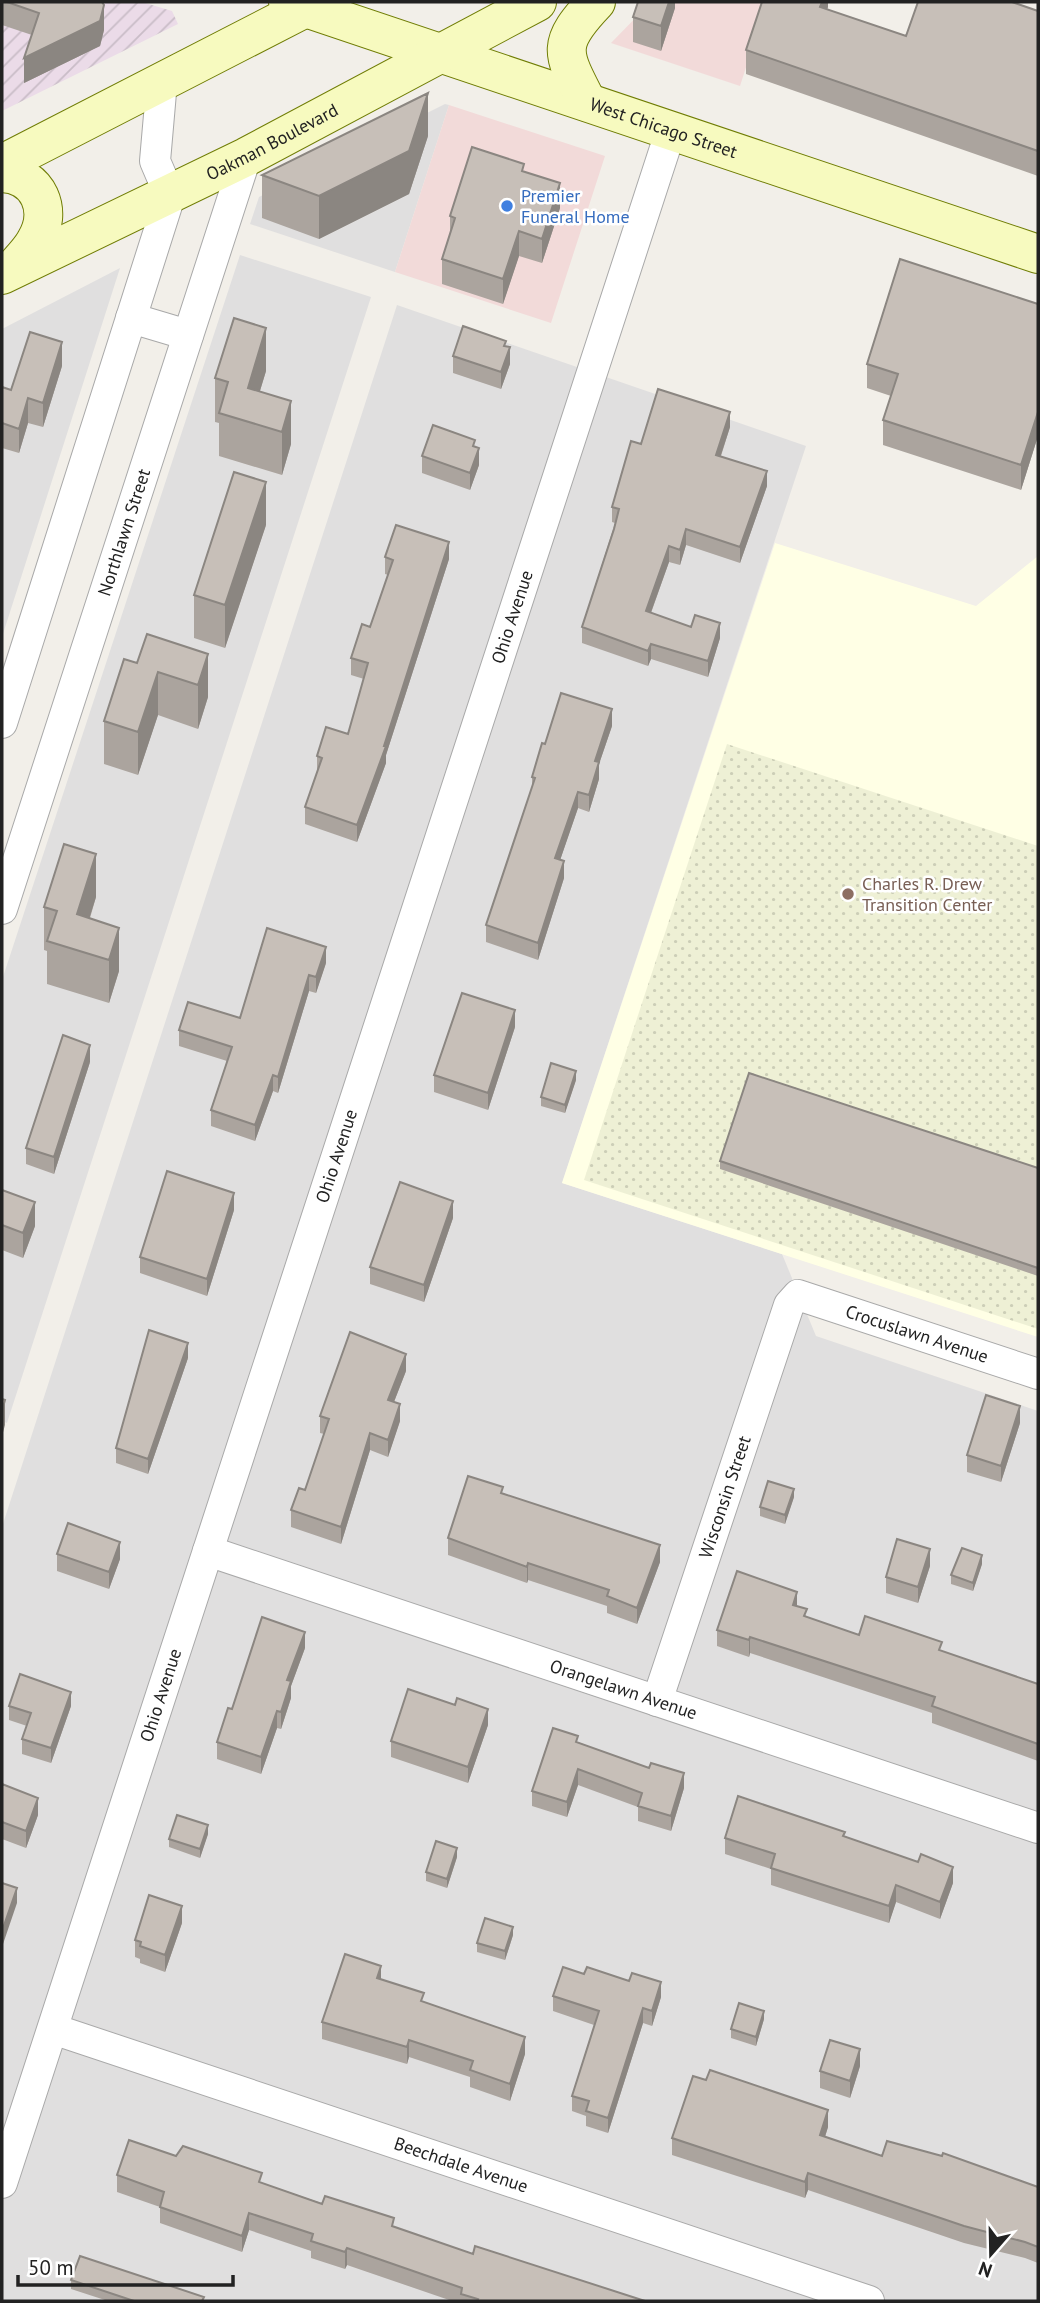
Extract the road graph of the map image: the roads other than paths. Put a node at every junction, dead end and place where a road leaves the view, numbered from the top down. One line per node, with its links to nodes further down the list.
1 (470, 2): 4 (street)
2 (596, 2): 7 (street)
3 (304, 4): 5 (street, West Chicago Street); 6 (street)
4 (522, 9): 5 (street, Oakman Boulevard)
5 (443, 54): 7 (street, West Chicago Street); 9 (street, Oakman Boulevard)
6 (162, 81): 10 (street); 12 (street)
7 (587, 102): 8 (street, West Chicago Street)
8 (671, 130): 13 (street, West Chicago Street); 22 (street, Ohio Avenue)
9 (246, 158): 12 (street, Oakman Boulevard); 16 (street, Northlawn Street)
10 (2, 164)
11 (2, 173): 14 (street)
12 (170, 196): 14 (street, Oakman Boulevard); 15 (street)
13 (1038, 254)
14 (8, 272)
15 (131, 317): 16 (street); 17 (street)
16 (188, 335): 18 (street, Northlawn Street)
17 (2, 723)
18 (15, 826): 19 (street, Northlawn Street)
19 (2, 909)
20 (798, 1295): 21 (street, Crocuslawn Avenue); 23 (street, Wisconsin Street)
21 (1038, 1374)
22 (208, 1551): 23 (street, Orangelawn Avenue); 25 (street, Ohio Avenue)
23 (657, 1701): 24 (street, Orangelawn Avenue)
24 (1038, 1828)
25 (52, 2029): 26 (street, Ohio Avenue); 27 (street, Beechdale Avenue)
26 (2, 2183)
27 (869, 2301)

